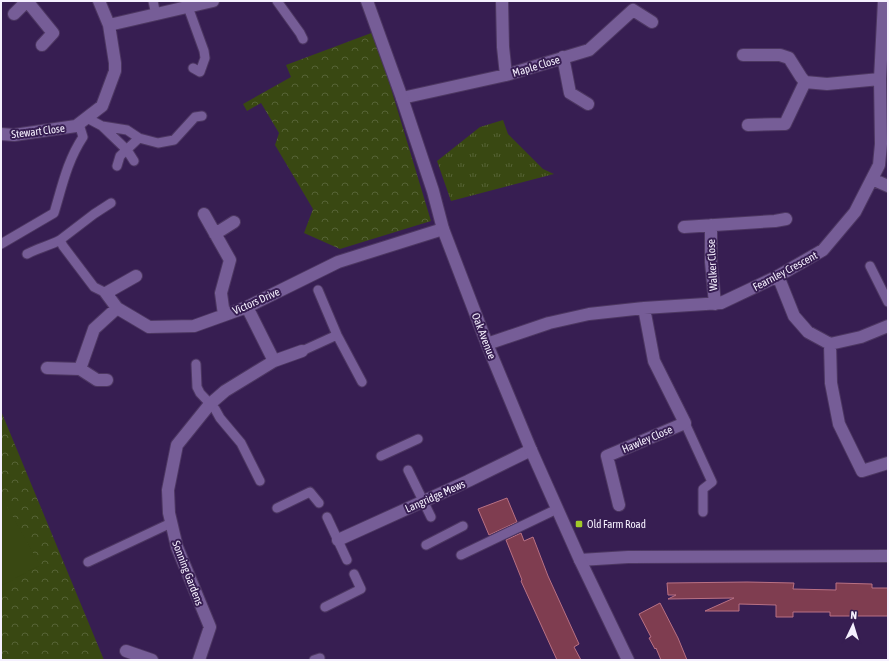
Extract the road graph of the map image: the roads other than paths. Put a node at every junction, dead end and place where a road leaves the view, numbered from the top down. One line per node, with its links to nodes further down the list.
1 (27, 1): 11 (street); 16 (street)
2 (99, 1): 14 (street, Stewart Close)
3 (153, 1): 12 (lane)
4 (277, 1): 15 (lane)
5 (367, 1): 23 (street, Oak Avenue)
6 (502, 1): 20 (street)
7 (884, 1): 21 (street, Fearnley Crescent)
8 (205, 2): 10 (street)
9 (634, 5): 13 (street, Maple Close); 18 (street, Maple Close)
10 (188, 7): 12 (street); 19 (lane)
11 (14, 14)
12 (156, 15): 14 (street)
13 (652, 22)
14 (109, 25): 26 (street, Stewart Close)
15 (303, 39)
16 (42, 45)
17 (743, 55): 22 (street)
18 (563, 57): 20 (street, Maple Close); 24 (street)
19 (193, 68)
20 (506, 75): 23 (street, Maple Close)
21 (880, 79): 22 (street); 34 (street, Fearnley Crescent)
22 (806, 82): 27 (street)
23 (402, 98): 42 (street, Oak Avenue)
24 (588, 104)
25 (202, 116): 30 (lane)
26 (83, 121): 28 (lane); 29 (street, Stewart Close); 45 (lane)
27 (748, 125)
28 (102, 126): 30 (lane); 31 (lane)
29 (1, 134)
30 (139, 138): 31 (lane)
31 (127, 150): 32 (lane); 33 (lane)
32 (134, 161)
33 (117, 166)
34 (872, 179): 35 (street); 49 (street, Fearnley Crescent)
35 (888, 186)
36 (111, 203): 44 (lane)
37 (204, 214): 43 (street)
38 (786, 219): 40 (street)
39 (234, 222): 43 (street)
40 (711, 225): 41 (street); 53 (street, Walker Close)
41 (684, 227)
42 (443, 229): 54 (street, Victors Drive); 60 (street, Oak Avenue)
43 (216, 234): 57 (street)
44 (60, 240): 46 (lane); 51 (lane)
45 (1, 244)
46 (27, 254)
47 (870, 266): 52 (lane)
48 (136, 276): 51 (street)
49 (778, 276): 53 (street, Fearnley Crescent); 61 (street)
50 (318, 290): 59 (lane)
51 (106, 293): 55 (street, Victors Drive)
52 (888, 302)
53 (715, 304): 56 (street, Fearnley Crescent)
54 (247, 307): 57 (street, Victors Drive); 63 (street)
55 (117, 308): 57 (street, Victors Drive); 66 (street)
56 (644, 308): 60 (street, Fearnley Crescent); 70 (street, Hawley Close)
57 (224, 315)
58 (888, 326): 61 (street)
59 (337, 335): 62 (lane); 68 (lane)
60 (487, 344): 72 (street, Oak Avenue)
61 (830, 344): 74 (street)
62 (302, 351): 63 (street, Sonning Gardens)
63 (274, 361): 69 (street, Sonning Gardens)
64 (196, 364): 69 (lane)
65 (47, 368): 66 (street)
66 (80, 369): 67 (street)
67 (107, 380)
68 (362, 382)
69 (210, 404): 76 (lane); 85 (street, Sonning Gardens)
70 (685, 423): 79 (street, Hawley Close); 82 (lane)
71 (418, 439): 73 (lane)
72 (531, 450): 77 (street, Langridge Mews); 81 (street, Oak Avenue)
73 (381, 456)
74 (888, 463)
75 (408, 470): 77 (lane)
76 (260, 481)
77 (423, 501): 84 (lane); 87 (street, Langridge Mews)
78 (319, 504): 80 (lane)
79 (620, 505)
80 (277, 508)
81 (557, 509): 89 (lane); 92 (street, Oak Avenue)
82 (703, 512)
83 (327, 517): 87 (lane)
84 (431, 517)
85 (171, 523): 93 (lane); 98 (street, Sonning Gardens)
86 (463, 526): 88 (lane)
87 (338, 540): 91 (lane)
88 (426, 545)
89 (462, 556)
90 (888, 556): 92 (street)
91 (348, 560)
92 (580, 560): 99 (street, Oak Avenue)
93 (88, 562)
94 (354, 574): 95 (lane)
95 (324, 607)
96 (126, 651): 97 (street)
97 (152, 660)
98 (200, 660)
99 (628, 660)

